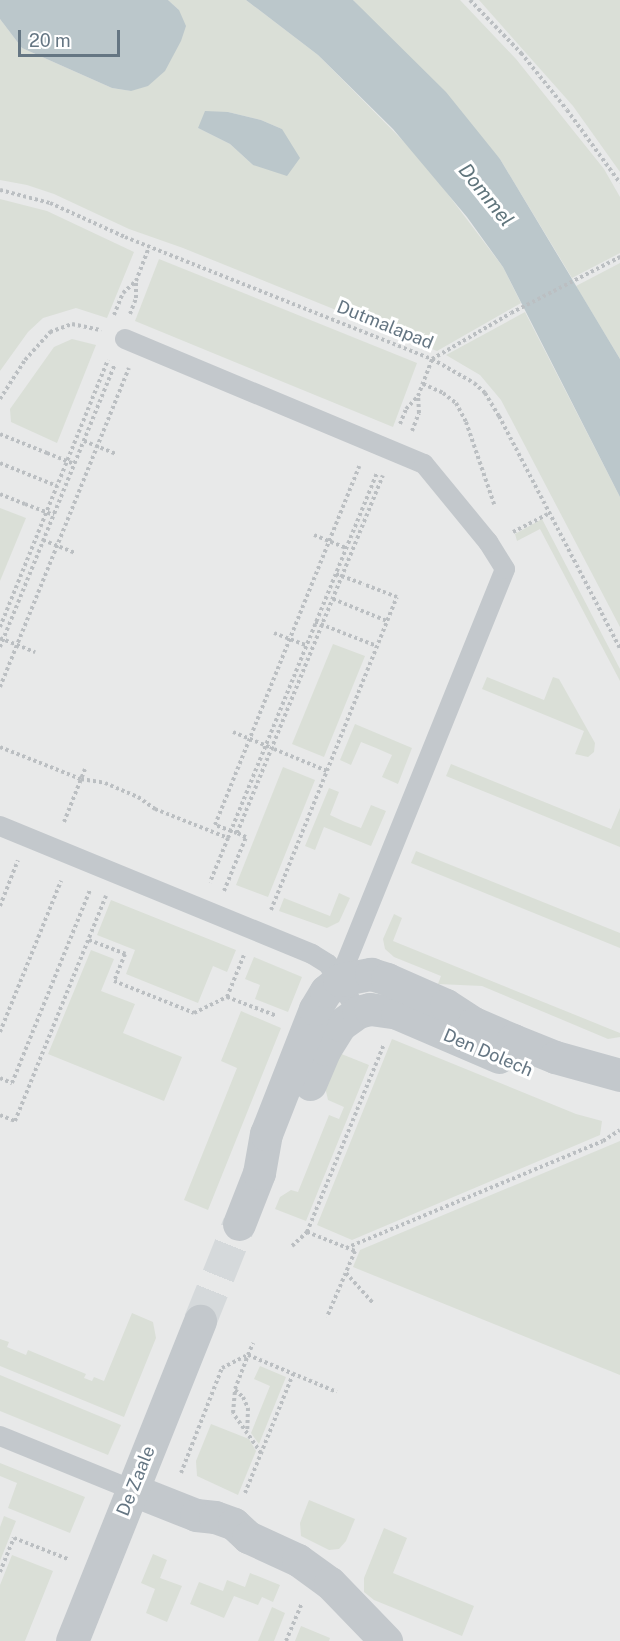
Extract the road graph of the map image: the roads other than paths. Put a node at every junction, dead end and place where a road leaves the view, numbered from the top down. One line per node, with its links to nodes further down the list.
1 (121, 337): 3 (lane, bridge)
2 (0, 826): 3 (lane)
3 (339, 980): 4 (street, Den Dolech); 5 (lane); 9 (street)
4 (446, 1005): 6 (street, Den Dolech); 7 (street, Den Dolech)
5 (358, 1012): 8 (street, Den Dolech); 9 (street)
6 (620, 1059)
7 (620, 1075)
8 (620, 1097)
9 (259, 1173): 10 (street)
10 (239, 1224)
11 (200, 1322): 13 (street, De Zaale)
12 (0, 1436): 13 (lane)
13 (133, 1490): 14 (street, De Zaale); 15 (street)
14 (72, 1641)
15 (386, 1641)

